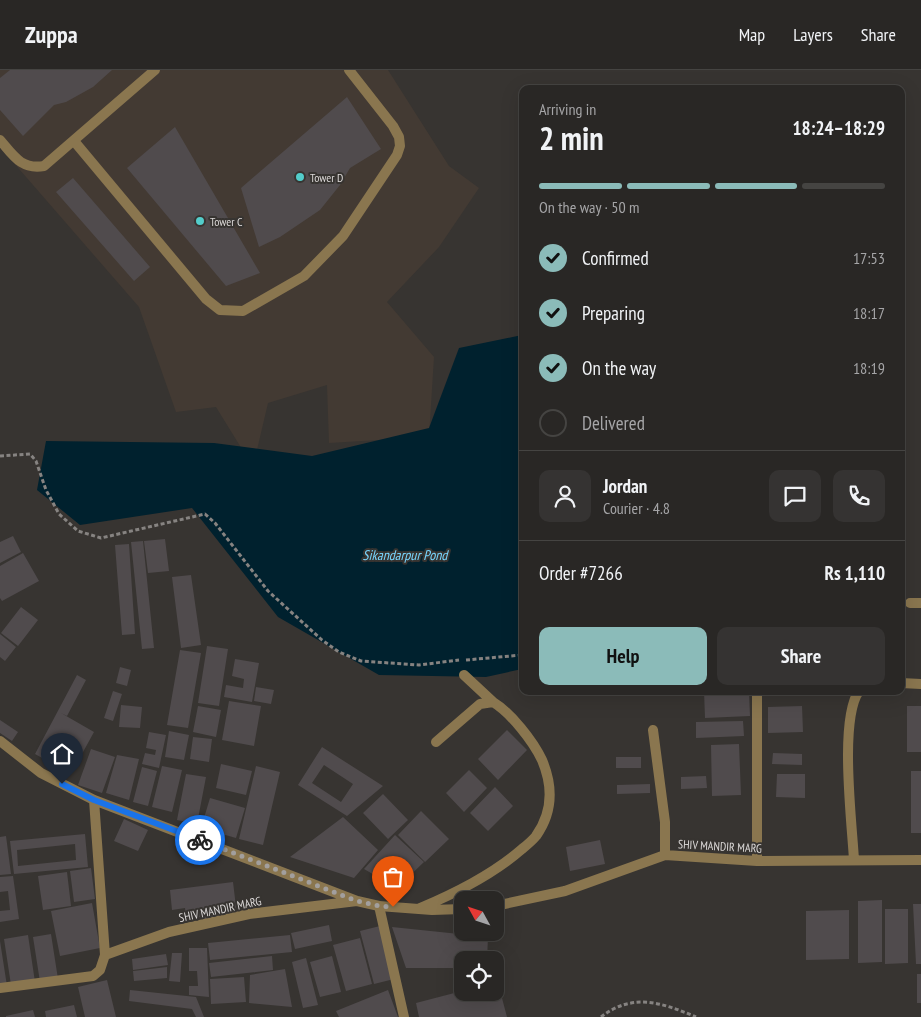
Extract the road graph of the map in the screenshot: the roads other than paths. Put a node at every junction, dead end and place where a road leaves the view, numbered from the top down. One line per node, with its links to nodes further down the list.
1 (155, 70): 4 (street)
2 (349, 70): 4 (street)
3 (0, 140): 4 (street)
4 (74, 141)
5 (910, 603): 6 (street)
6 (921, 603)
7 (464, 675): 12 (street)
8 (905, 684): 9 (street)
9 (921, 684)
10 (757, 695): 20 (street)
11 (857, 695): 18 (street)
12 (493, 702): 15 (street); 24 (street)
13 (653, 730): 17 (street)
14 (0, 741): 16 (street)
15 (436, 742)
16 (94, 800): 21 (street); 26 (street)
17 (665, 855): 20 (street, SHIV MANDIR MARG); 22 (street, SHIV MANDIR MARG)
18 (854, 860): 19 (street, SHIV MANDIR MARG); 20 (street, SHIV MANDIR MARG)
19 (921, 860)
20 (757, 861)
21 (357, 901): 23 (street, SHIV MANDIR MARG); 26 (street, SHIV MANDIR MARG)
22 (504, 904)
23 (379, 906): 24 (street, SHIV MANDIR MARG); 28 (street)
24 (420, 908): 25 (street, SHIV MANDIR MARG)
25 (454, 909)
26 (105, 955): 27 (street)
27 (0, 988)
28 (404, 1017)

